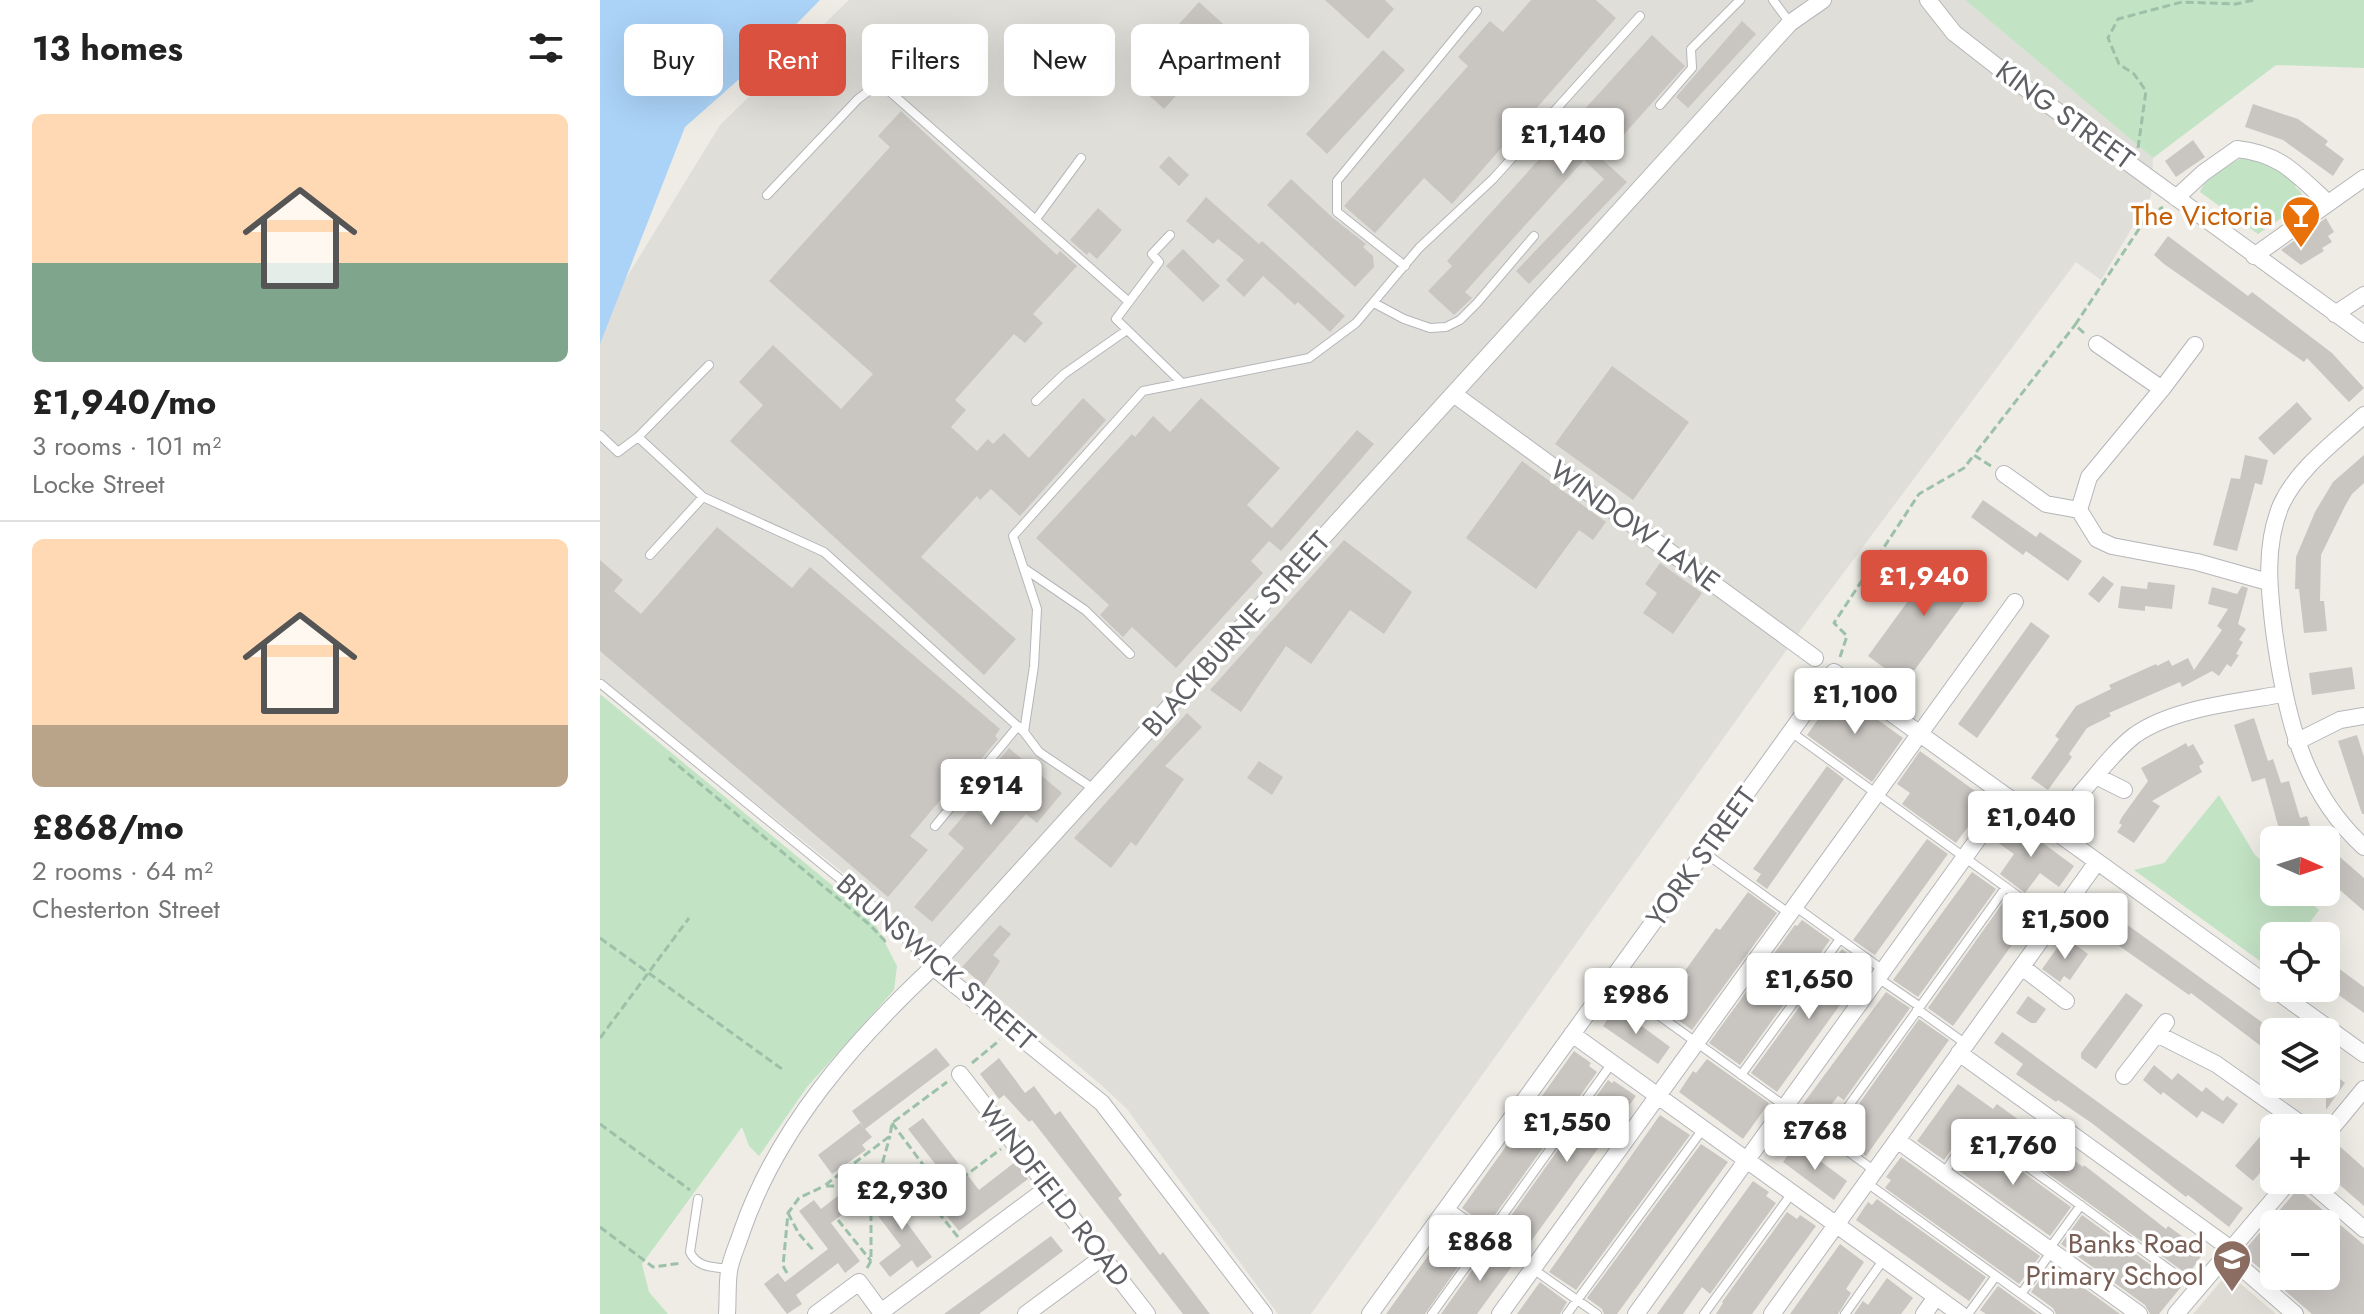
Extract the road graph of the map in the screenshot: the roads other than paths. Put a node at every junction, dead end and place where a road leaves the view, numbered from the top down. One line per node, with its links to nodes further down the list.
1 (1740, 0): 8 (lane)
2 (1773, 0): 7 (lane)
3 (1823, 0): 7 (street, BLACKBURNE STREET)
4 (1928, 0): 12 (street, KING STREET)
5 (1477, 11): 18 (lane)
6 (1640, 16): 18 (lane)
7 (1790, 23): 30 (street, BLACKBURNE STREET)
8 (1660, 105)
9 (1081, 158): 14 (lane)
10 (2364, 178): 13 (street)
11 (767, 195): 14 (lane)
12 (2176, 198): 13 (street); 17 (street, KING STREET)
13 (2327, 202): 17 (street)
14 (1036, 219): 20 (lane)
15 (1170, 235): 20 (lane)
16 (1534, 236): 21 (lane)
17 (2254, 256): 22 (street, KING STREET)
18 (1405, 266): 21 (lane)
19 (2364, 295): 22 (street)
20 (1129, 302): 23 (lane)
21 (1374, 303): 28 (lane)
22 (2335, 314): 24 (street, KING STREET)
23 (1127, 330): 28 (lane); 31 (lane)
24 (2364, 334)
25 (2097, 344): 29 (street)
26 (2195, 345): 29 (street)
27 (709, 365): 34 (lane)
28 (1182, 383): 39 (lane)
29 (2162, 389): 37 (street)
30 (1455, 395): 43 (street, WINDOW LANE); 52 (street, BLACKBURNE STREET)
31 (1036, 401)
32 (2364, 415): 40 (street)
33 (600, 435): 34 (lane)
34 (638, 437): 36 (lane)
35 (2004, 474): 37 (street)
36 (703, 497): 38 (lane); 47 (lane)
37 (2079, 510): 40 (street)
38 (650, 555)
39 (1025, 568): 42 (lane); 47 (lane)
40 (2268, 582): 45 (street)
41 (2015, 602): 49 (street)
42 (1130, 654)
43 (1815, 658)
44 (601, 684): 66 (lane, BRUNSWICK STREET)
45 (2283, 694): 50 (street); 51 (street)
46 (2364, 716): 50 (street)
47 (1021, 729): 52 (lane); 57 (lane)
48 (1790, 732): 49 (street, YORK STREET); 55 (lane); 59 (street, YORK STREET)
49 (1920, 735): 55 (street); 56 (street)
50 (2296, 742): 58 (street)
51 (2096, 776): 53 (street); 54 (street)
52 (1095, 790): 66 (street, BLACKBURNE STREET)
53 (2124, 790)
54 (2080, 794)
55 (1877, 795): 60 (lane); 63 (street)
56 (2008, 797): 60 (street); 61 (street)
57 (935, 826)
58 (2364, 847)
59 (1705, 853): 63 (lane); 69 (street, YORK STREET)
60 (1964, 858): 62 (lane); 68 (street)
61 (2097, 862): 64 (street); 75 (street)
62 (2006, 887): 64 (lane); 71 (lane)
63 (1793, 910): 65 (lane); 73 (street)
64 (2054, 922): 67 (street)
65 (1840, 939): 68 (lane); 78 (lane)
66 (933, 967): 106 (street, BLACKBURNE STREET); 116 (street, BRUNSWICK STREET)
67 (2022, 967): 70 (street); 74 (street)
68 (1880, 974): 71 (lane); 82 (street)
69 (1611, 981): 72 (street, YORK STREET); 73 (lane)
70 (2066, 1001)
71 (1918, 1008): 74 (lane); 86 (lane)
72 (1572, 1034): 76 (street); 97 (street, YORK STREET)
73 (1697, 1043): 78 (lane); 81 (street)
74 (1963, 1049): 87 (street); 102 (street)
75 (2364, 1054)
76 (1612, 1063): 81 (street); 100 (lane)
77 (960, 1074): 91 (street, WINDFIELD ROAD)
78 (1741, 1075): 82 (lane)
79 (2124, 1076): 83 (street)
80 (2364, 1089): 84 (street)
81 (1658, 1096): 85 (street); 105 (street)
82 (1785, 1106): 86 (lane); 88 (street)
83 (2287, 1114)
84 (2340, 1118)
85 (1703, 1129): 88 (street); 111 (lane)
86 (1827, 1136): 90 (lane)
87 (1897, 1140): 89 (street); 90 (street)
88 (1746, 1160): 92 (street); 122 (street)
89 (1944, 1173): 96 (lane); 101 (street)
90 (1871, 1176): 98 (street); 107 (lane)
91 (1049, 1187): 103 (street, WINDFIELD ROAD); 113 (street)
92 (1792, 1193): 98 (street); 123 (lane)
93 (2278, 1194): 102 (street)
94 (2323, 1194): 99 (street)
95 (698, 1199): 106 (lane)
96 (2081, 1205): 101 (lane); 108 (lane)
97 (1448, 1206): 100 (lane); 117 (street, YORK STREET)
98 (1836, 1225): 104 (street); 124 (street)
99 (2364, 1229)
100 (1489, 1235): 105 (lane); 118 (lane)
101 (2050, 1250): 109 (lane); 130 (street)
102 (2229, 1252): 108 (street); 132 (street)
103 (1103, 1257): 114 (street); 115 (street, WINDFIELD ROAD)
104 (1884, 1259): 110 (street); 125 (lane)
105 (1533, 1268): 111 (lane); 119 (street)
106 (729, 1269): 112 (street, BLACKBURNE STREET)
107 (1996, 1276): 109 (lane); 128 (lane)
108 (2197, 1290): 131 (street)
109 (2021, 1294): 129 (lane)
110 (1936, 1297): 126 (street); 127 (street)
111 (1577, 1300): 120 (lane); 121 (lane)
112 (727, 1314)
113 (816, 1314)
114 (1026, 1314)
115 (1147, 1314)
116 (1264, 1314)
117 (1370, 1314)
118 (1432, 1314)
119 (1500, 1314)
120 (1567, 1314)
121 (1597, 1314)
122 (1636, 1314)
123 (1704, 1314)
124 (1772, 1314)
125 (1845, 1314)
126 (1924, 1314)
127 (1960, 1314)
128 (1968, 1314)
129 (2049, 1314)
130 (2139, 1314)
131 (2176, 1314)
132 (2295, 1314)

